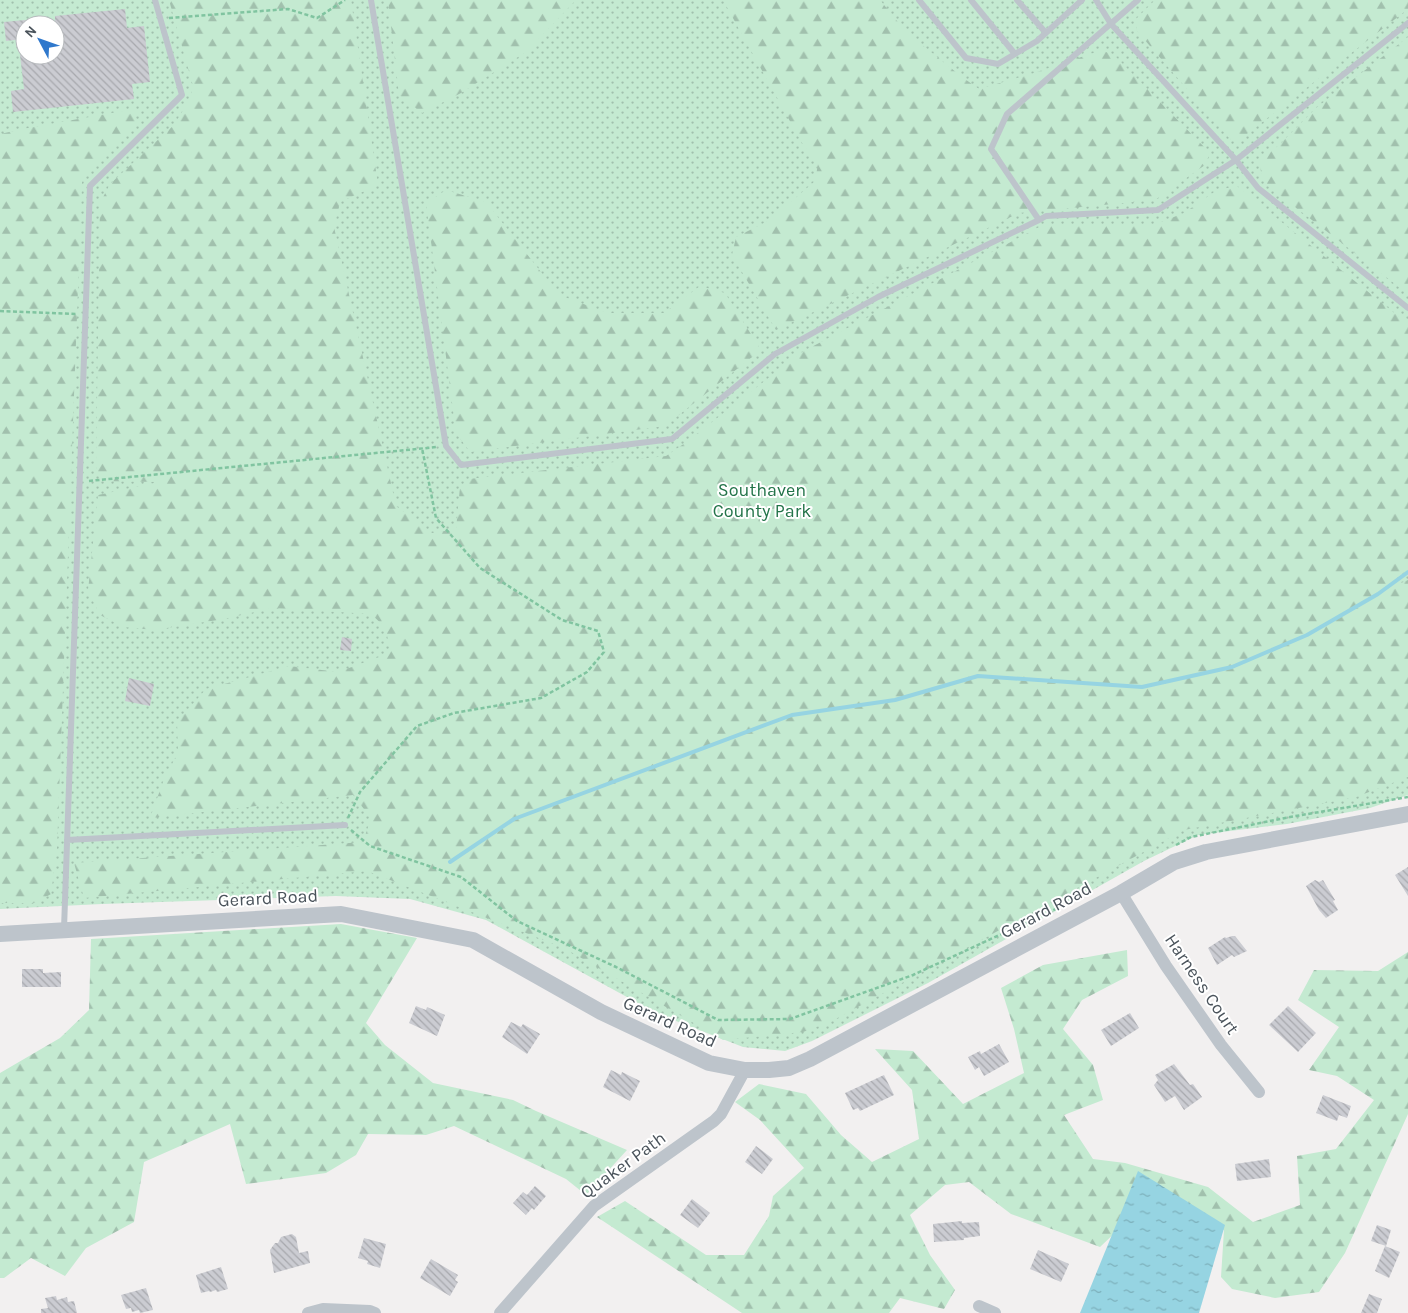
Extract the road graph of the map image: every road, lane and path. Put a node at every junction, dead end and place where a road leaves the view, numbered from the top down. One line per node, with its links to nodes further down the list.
1 (155, 0): 10 (lane)
2 (345, 0): 10 (path)
3 (371, 0): 20 (lane)
4 (920, 0): 14 (lane)
5 (971, 0): 14 (lane)
6 (1017, 0): 13 (lane)
7 (1096, 0): 12 (lane)
8 (1138, 0): 12 (lane)
9 (1078, 1): 13 (lane)
10 (160, 19): 19 (lane)
11 (1408, 23): 15 (lane)
12 (1111, 24): 15 (lane); 16 (lane)
13 (1046, 33): 14 (lane)
14 (1015, 54)
15 (1236, 160): 16 (lane); 17 (lane)
16 (1039, 220): 20 (lane)
17 (1408, 308)
18 (0, 311): 19 (path)
19 (85, 314): 22 (lane)
20 (446, 446): 21 (path)
21 (422, 448): 22 (path); 25 (path)
22 (79, 482): 26 (lane)
23 (1408, 797): 27 (path)
24 (1408, 814): 28 (street, Gerard Road)
25 (345, 825): 26 (lane); 29 (path)
26 (67, 840): 30 (lane)
27 (1174, 846)
28 (1121, 893): 32 (street, Gerard Road); 33 (street, Harness Court)
29 (1078, 898)
30 (64, 930): 31 (street, Gerard Road); 32 (street, Gerard Road)
31 (0, 934)
32 (745, 1070): 37 (street, Quaker Path)
33 (1259, 1092)
34 (979, 1306): 38 (street)
35 (308, 1313): 36 (street)
36 (375, 1313)
37 (500, 1313)
38 (995, 1313)

